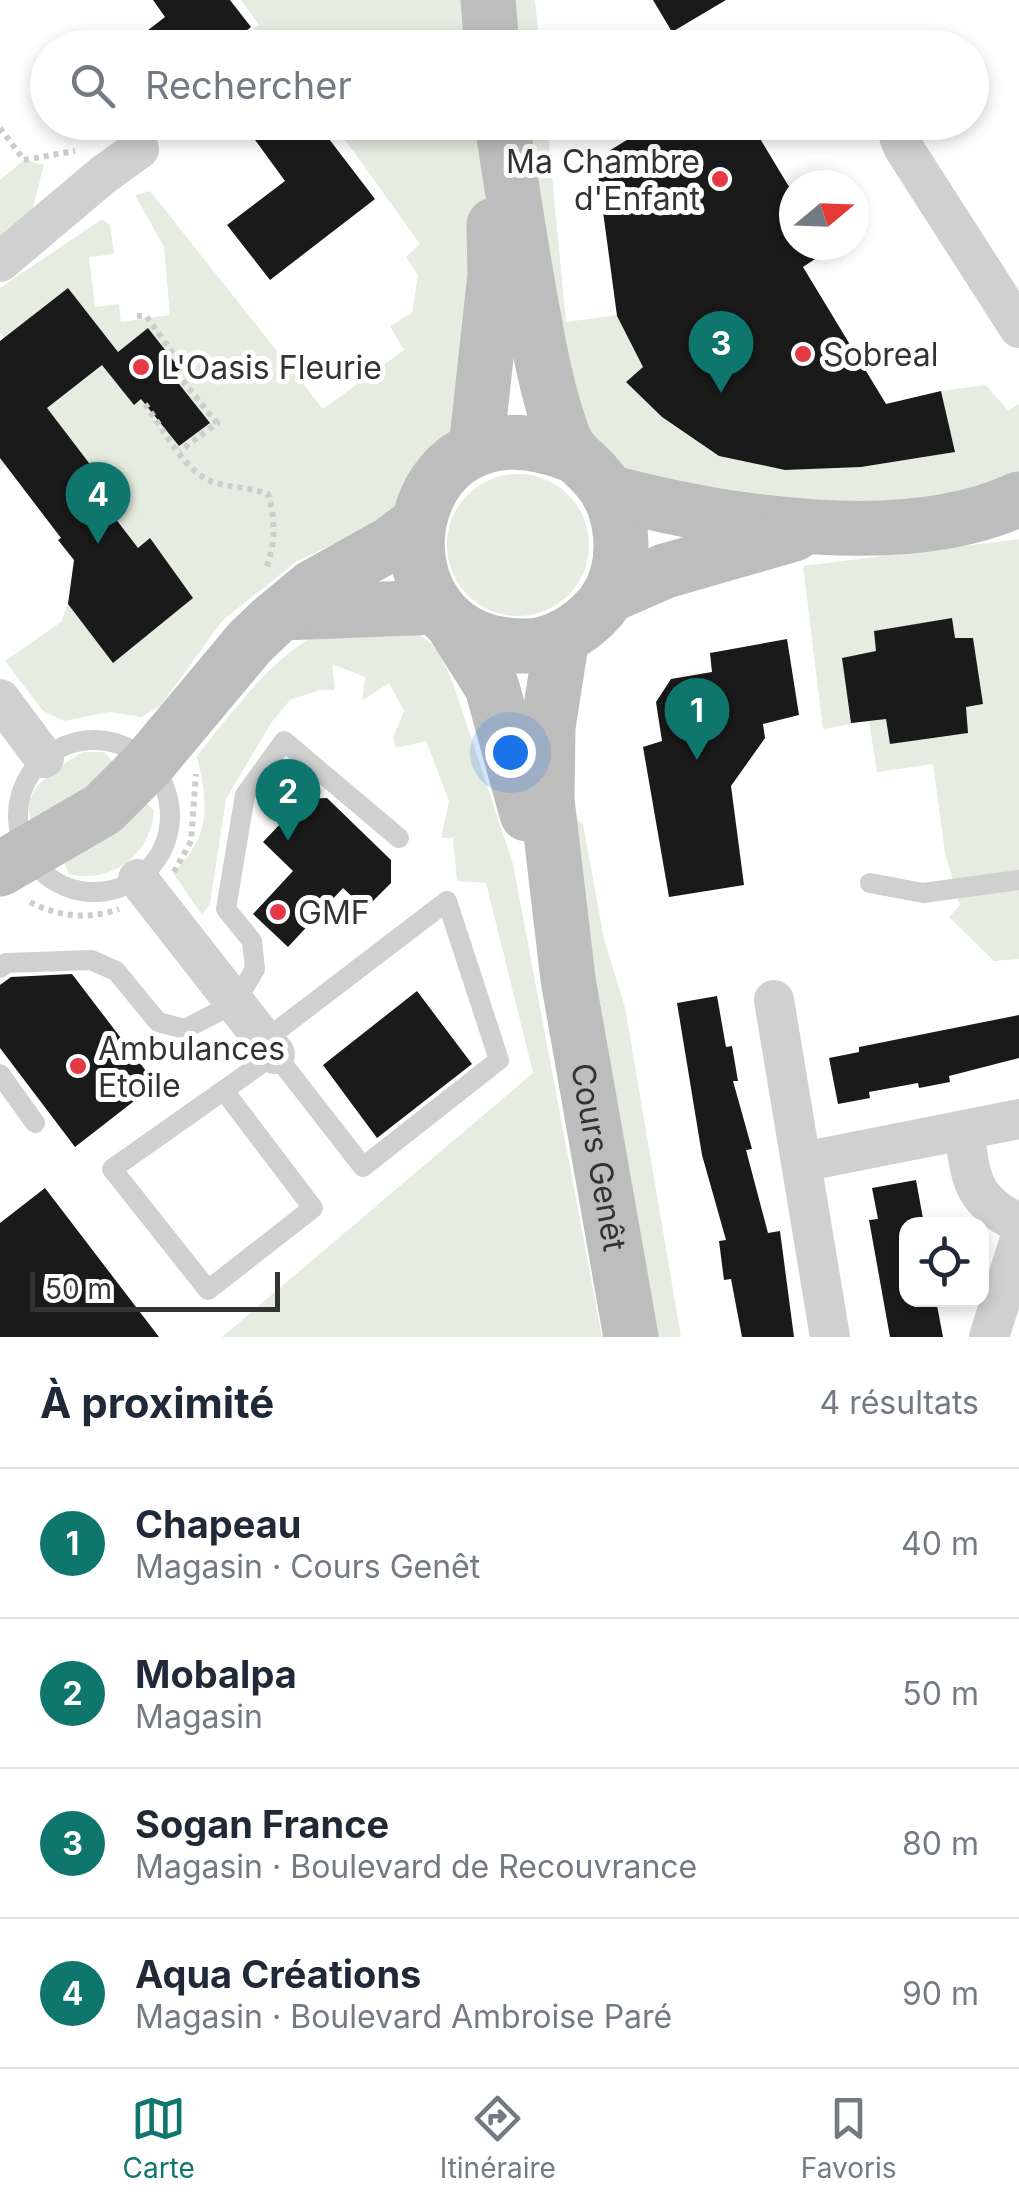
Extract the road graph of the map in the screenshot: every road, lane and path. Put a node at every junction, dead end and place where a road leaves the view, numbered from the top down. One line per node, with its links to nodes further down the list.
1 (488, 0): 2 (main road)
2 (490, 30)
3 (0, 128): 8 (path)
4 (493, 140): 13 (main road)
5 (505, 140): 15 (main road)
6 (900, 140): 11 (street)
7 (140, 149): 9 (street)
8 (81, 150)
9 (0, 262)
10 (137, 316): 14 (path)
11 (1019, 328)
12 (145, 404): 14 (path)
13 (476, 449): 15 (main road); 17 (main road)
14 (180, 451): 19 (path)
15 (590, 474): 18 (main road); 20 (main road)
16 (1019, 499): 18 (main road)
17 (417, 524): 19 (main road); 21 (main road)
18 (815, 528): 20 (main road)
19 (274, 592): 21 (main road); 25 (main road)
20 (608, 596): 22 (main road)
21 (444, 615): 22 (main road); 32 (main road, Cours Genêt)
22 (562, 638): 32 (main road, Cours Genêt)
23 (0, 699): 24 (street)
24 (44, 758): 25 (lane); 27 (lane)
25 (148, 764): 27 (main road); 28 (lane)
26 (398, 838): 34 (lane)
27 (14, 862): 28 (lane)
28 (138, 879): 34 (street)
29 (1019, 880): 30 (lane)
30 (870, 883)
31 (0, 968): 34 (lane)
32 (568, 979): 44 (main road, Cours Genêt)
33 (774, 1000): 41 (street)
34 (236, 1003): 35 (street)
35 (270, 1047): 35 (lane); 37 (lane)
36 (0, 1074): 39 (lane)
37 (226, 1092): 37 (lane)
38 (1019, 1119): 40 (street)
39 (35, 1123)
40 (964, 1130): 41 (street); 42 (street)
41 (802, 1162): 45 (street)
42 (1019, 1223)
43 (1019, 1242): 46 (street)
44 (632, 1337)
45 (830, 1337)
46 (988, 1337)

